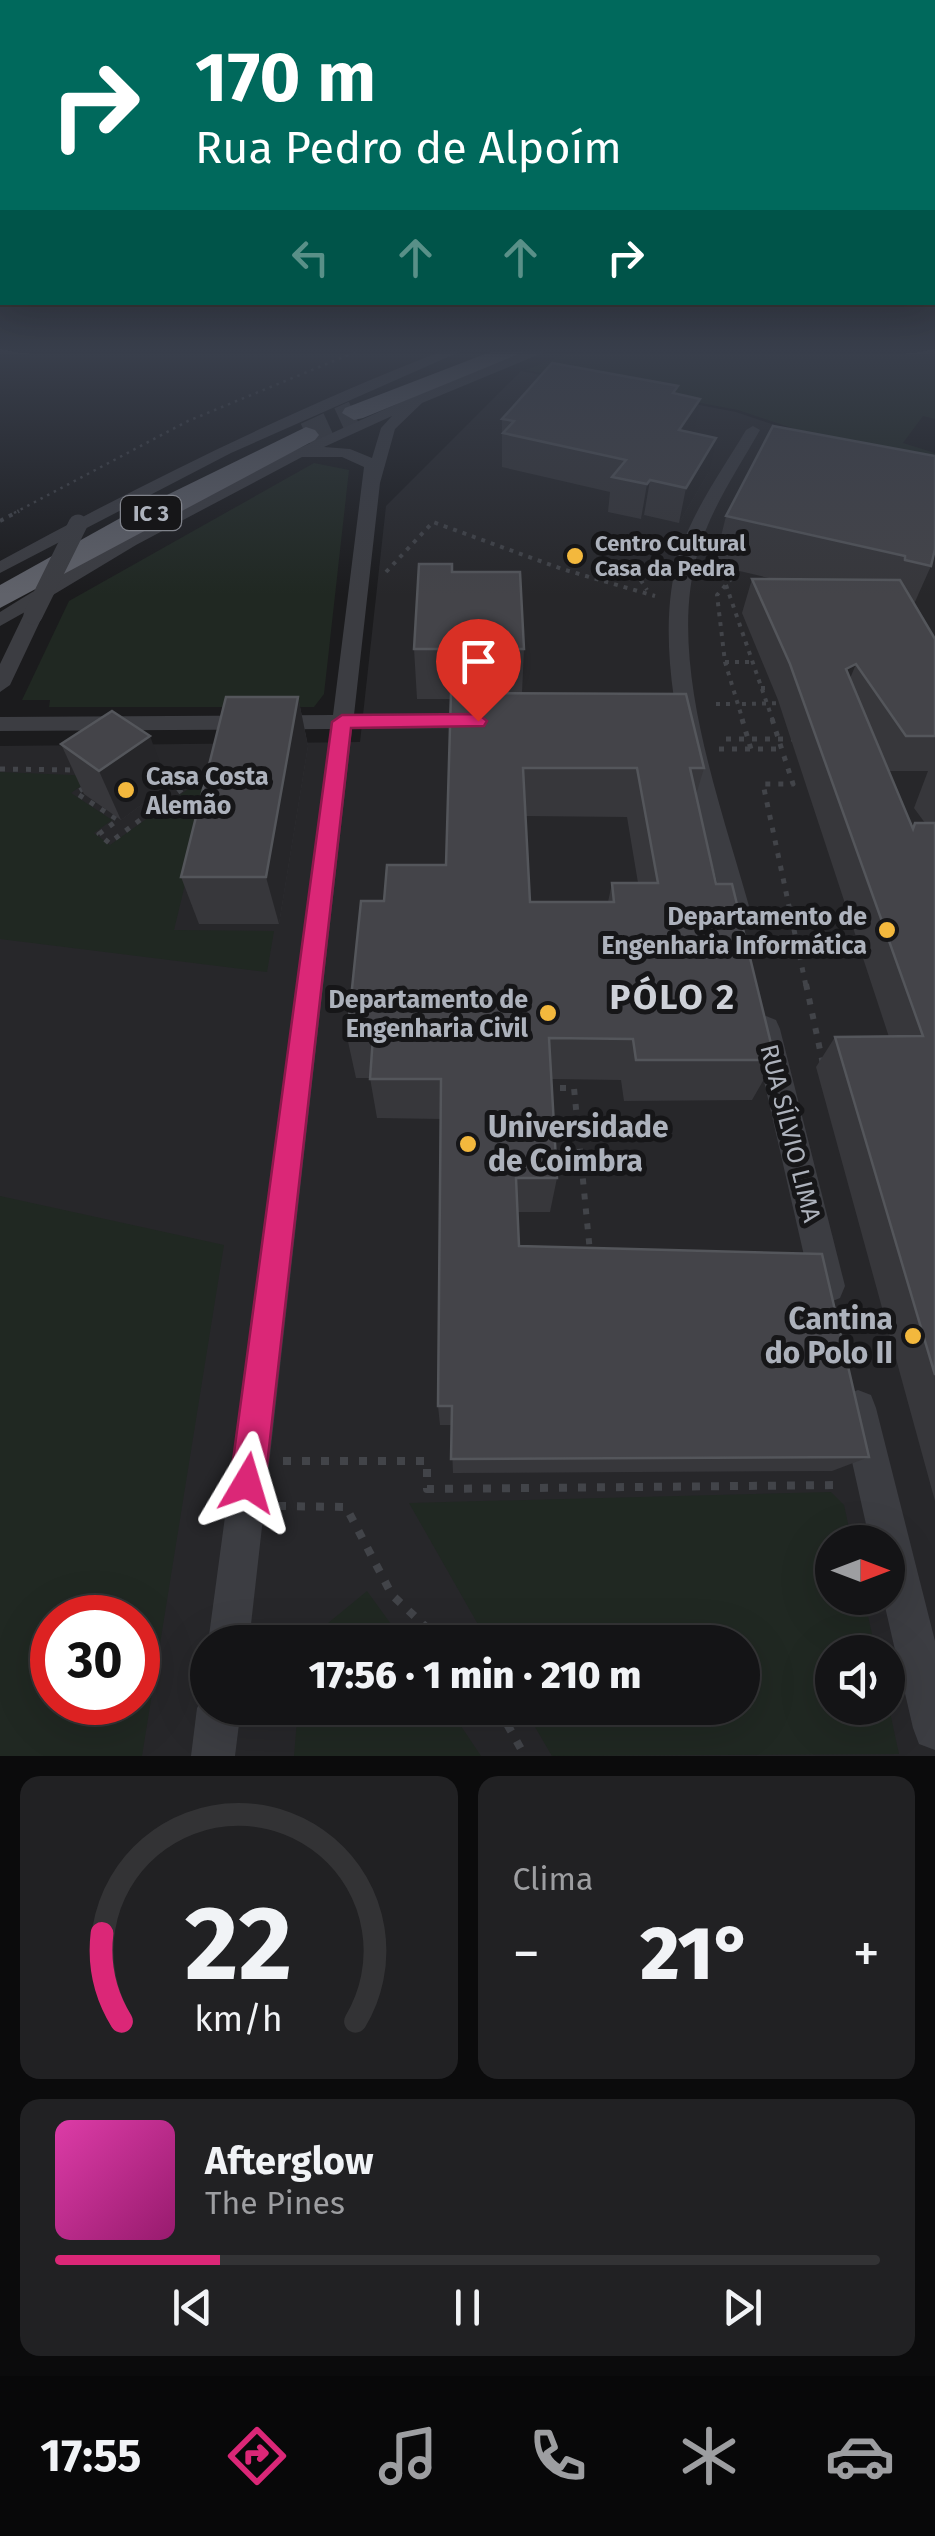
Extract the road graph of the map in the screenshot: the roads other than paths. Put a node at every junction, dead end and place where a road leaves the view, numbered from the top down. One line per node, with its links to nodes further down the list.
1 (307, 431): 5 (street)
2 (364, 431): 6 (street)
3 (387, 431): 6 (street)
4 (753, 431): 14 (street)
5 (304, 432): 7 (street); 8 (street); 10 (highway, IC 3); 11 (highway, IC 3); 12 (street)
6 (379, 451): 7 (street)
7 (372, 483): 17 (street)
8 (78, 524): 9 (street); 13 (street, bridge)
9 (0, 568)
10 (0, 584)
11 (0, 598)
12 (0, 620)
13 (0, 685)
14 (704, 712): 15 (street); 19 (street)
15 (659, 720)
16 (492, 721): 17 (street)
17 (342, 722): 18 (street); 23 (street)
18 (0, 724)
19 (744, 937)
20 (758, 996): 21 (street, RUA SÍLVIO LIMA)
21 (834, 1310)
22 (852, 1386): 25 (street)
23 (230, 1625)
24 (218, 1725): 26 (street)
25 (935, 1728)
26 (214, 1756)

